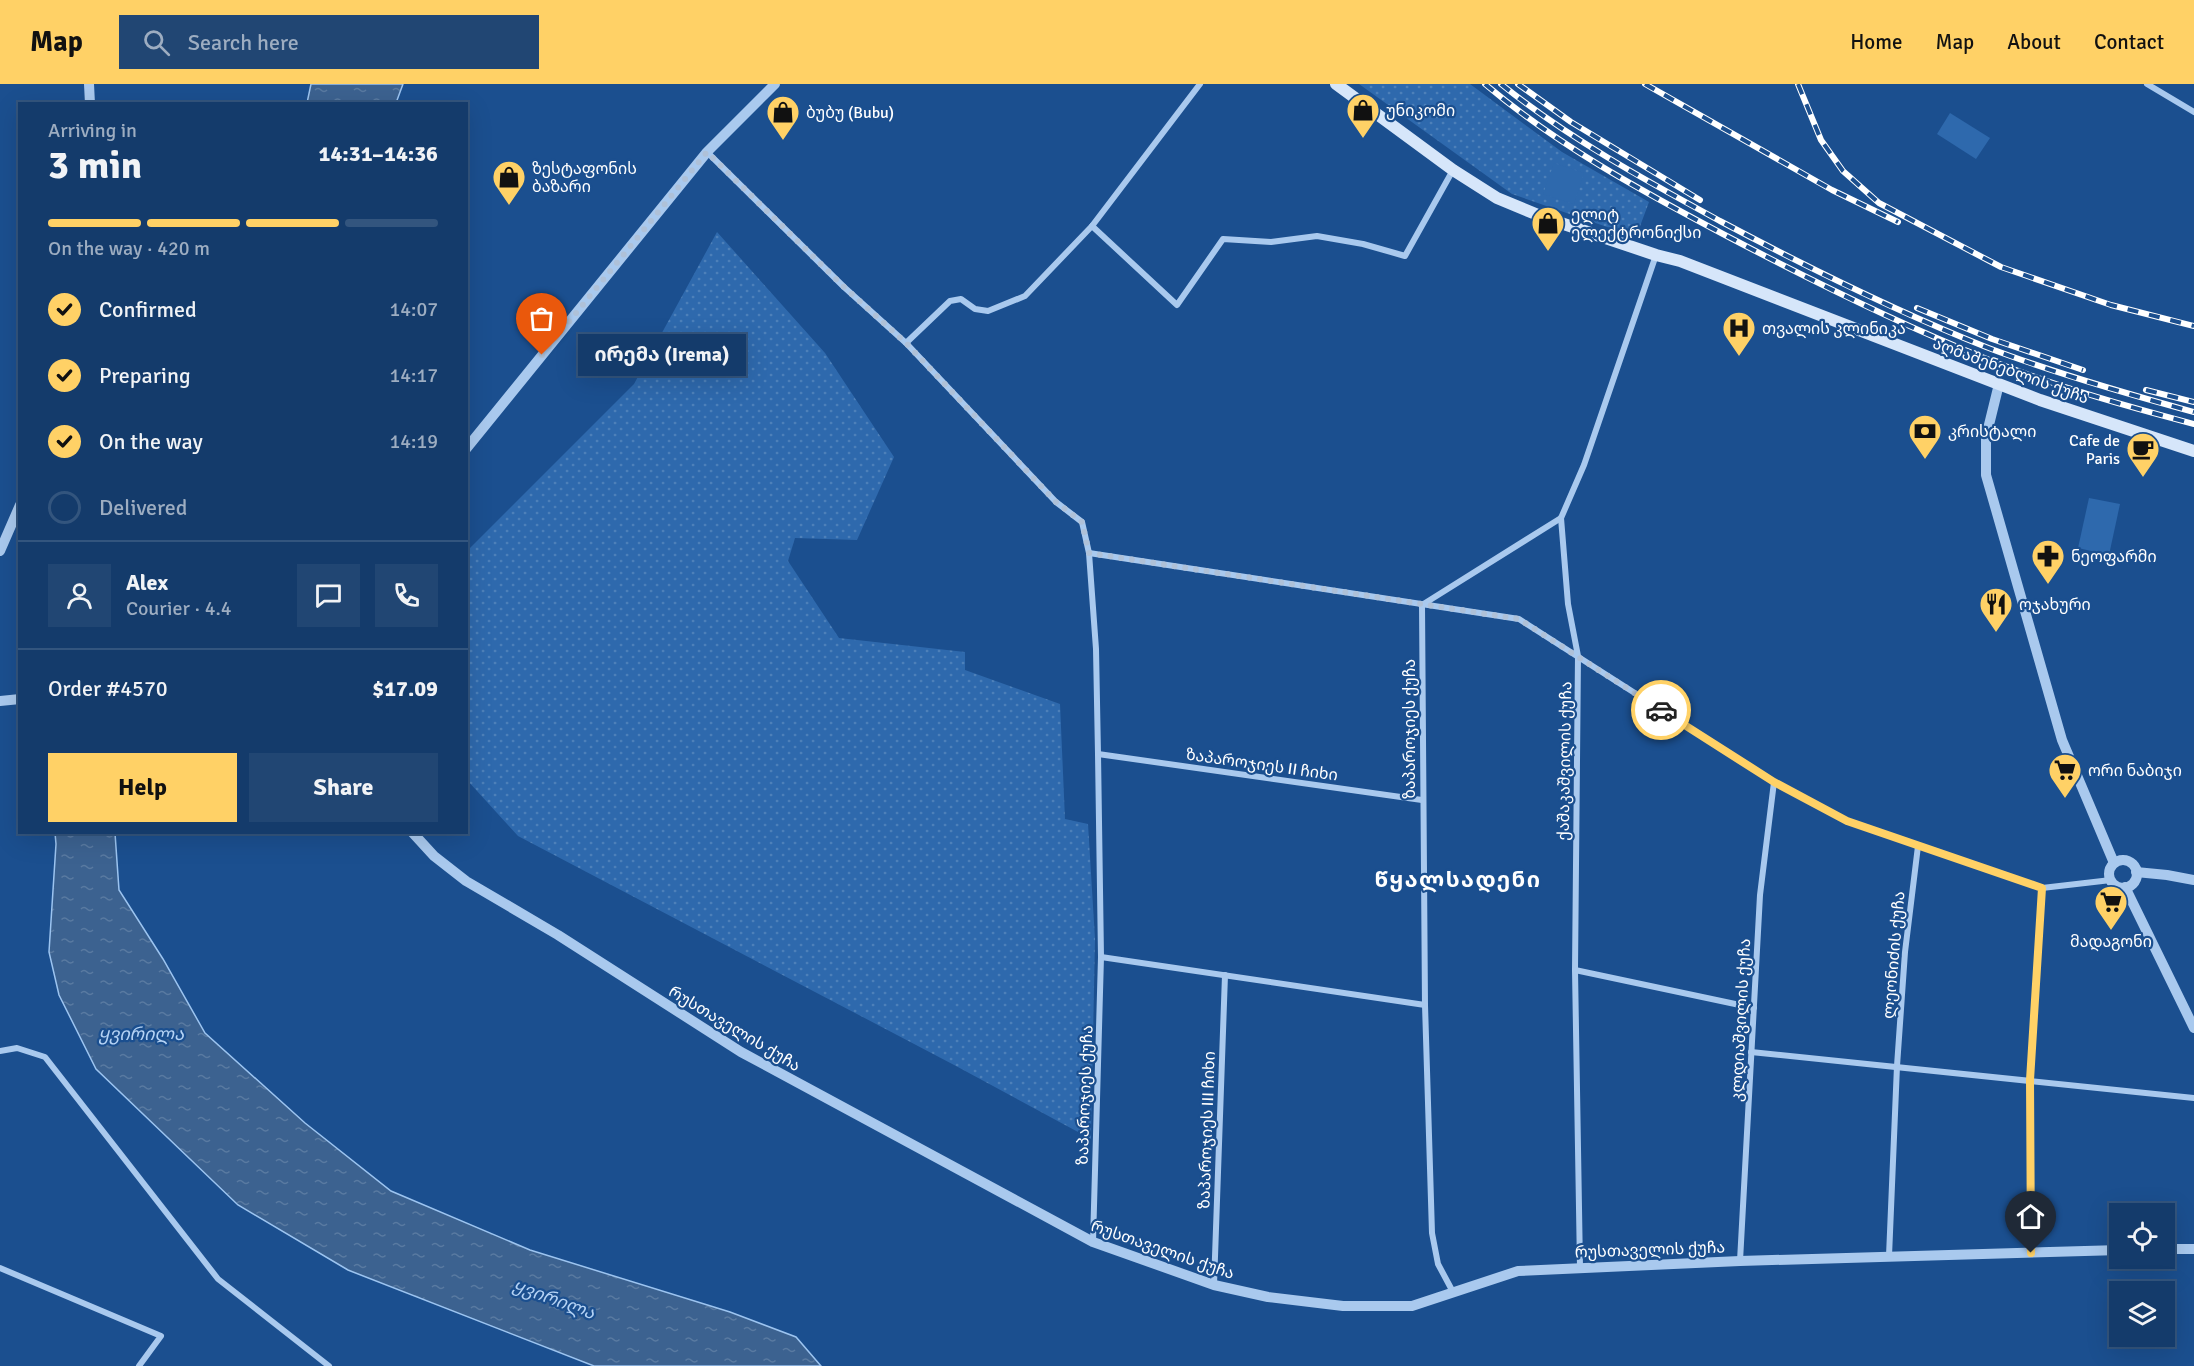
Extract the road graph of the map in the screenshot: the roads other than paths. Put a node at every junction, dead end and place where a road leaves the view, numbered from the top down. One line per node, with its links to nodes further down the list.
1 (89, 84): 6 (street)
2 (775, 84): 8 (street)
3 (1200, 84): 10 (street)
4 (1336, 84): 9 (main road, აღმაშენებლის ქუჩა)
5 (2147, 84): 7 (street)
6 (90, 102)
7 (2194, 112)
8 (707, 152): 12 (street, ზაპაროჯიეს ქუჩა); 14 (street)
9 (1453, 170): 10 (street); 11 (main road, აღმაშენებლის ქუჩა)
10 (1092, 226): 12 (street)
11 (1656, 255): 13 (main road, აღმაშენებლის ქუჩა); 17 (street)
12 (906, 343): 19 (street, ზაპაროჯიეს ქუჩა)
13 (1999, 384): 15 (main road, აღმაშენებლის ქუჩა); 29 (street)
14 (468, 446)
15 (2194, 451)
16 (18, 510): 18 (street)
17 (1561, 518): 20 (street); 21 (street, ქაშაკაშვილის ქუჩა)
18 (0, 551)
19 (1089, 553): 20 (street); 24 (street, ზაპაროჯიეს ქუჩა)
20 (1422, 605): 21 (street); 26 (street, ზაპაროჯიეს ქუჩა)
21 (1578, 656): 25 (street); 36 (street, ქაშაკაშვილის ქუჩა)
22 (18, 699): 23 (street)
23 (0, 701)
24 (1098, 754): 26 (street, ზაპაროჯიეს II ჩიხი); 35 (street, ზაპაროჯიეს ქუჩა)
25 (1774, 782): 28 (street); 39 (street, კლდიაშვილის ქუჩა)
26 (1422, 800): 38 (street, ზაპაროჯიეს ქუჩა)
27 (414, 834): 46 (street, რუსთაველის ქუჩა)
28 (1918, 846): 34 (street); 43 (street, ლეონიძის ქუჩა)
29 (2114, 863): 30 (street); 31 (street)
30 (2136, 872): 32 (street); 33 (street)
31 (2111, 880): 33 (street); 34 (street)
32 (2194, 880)
33 (2125, 887): 40 (street)
34 (2042, 888): 44 (street)
35 (1101, 957): 37 (street); 46 (street, ზაპაროჯიეს ქუჩა)
36 (1575, 970): 39 (street); 53 (street, ქაშაკაშვილის ქუჩა)
37 (1225, 975): 38 (street); 55 (street, ზაპაროჯიეს III ჩიხი)
38 (1425, 1005): 56 (street, ზაპაროჯიეს ქუჩა)
39 (1754, 1008): 42 (street, კლდიაშვილის ქუჩა)
40 (2194, 1028)
41 (0, 1051): 58 (street)
42 (1751, 1052): 43 (street); 52 (street, კლდიაშვილის ქუჩა)
43 (1897, 1066): 44 (street); 51 (street, ლეონიძის ქუჩა)
44 (2030, 1080): 45 (street); 50 (street)
45 (2194, 1098)
46 (1094, 1242): 55 (street, რუსთაველის ქუჩა)
47 (2194, 1248): 48 (street)
48 (2175, 1249)
49 (2109, 1250): 50 (street, რუსთაველის ქუჩა)
50 (2031, 1253): 51 (street, რუსთაველის ქუჩა)
51 (1889, 1256): 52 (street, რუსთაველის ქუჩა)
52 (1740, 1261): 53 (street, რუსთაველის ქუჩა)
53 (1580, 1267): 56 (street, რუსთაველის ქუჩა)
54 (0, 1268): 57 (street)
55 (1214, 1285): 56 (street, რუსთაველის ქუჩა)
56 (1454, 1292)
57 (139, 1366)
58 (329, 1366)

